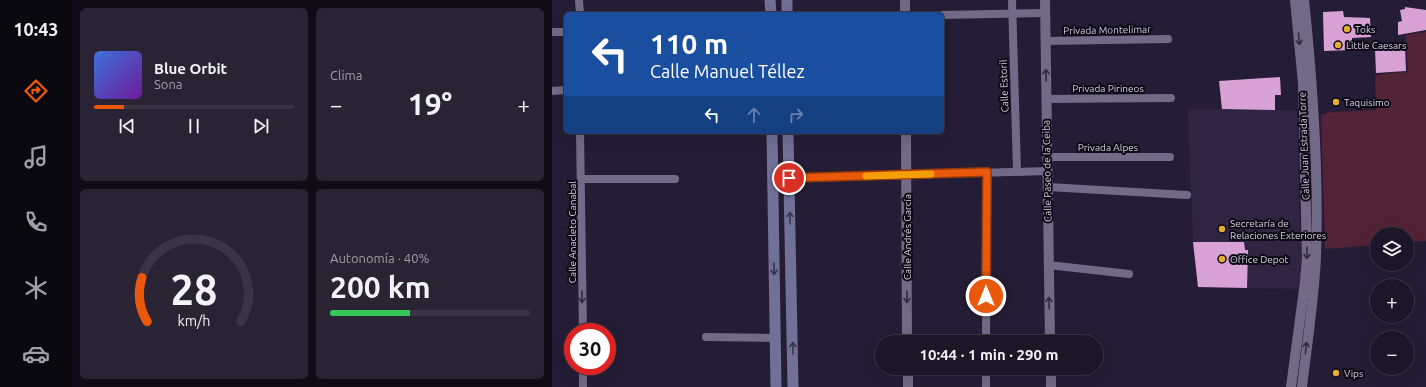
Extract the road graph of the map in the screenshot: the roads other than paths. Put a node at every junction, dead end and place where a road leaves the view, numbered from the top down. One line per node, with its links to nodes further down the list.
1 (579, 0): 9 (street)
2 (770, 0): 10 (main road)
3 (787, 0): 11 (main road)
4 (905, 0): 12 (street)
5 (1012, 0): 14 (street, Calle Estoril)
6 (1045, 0): 13 (street, Calle Paseo de la Ceiba)
7 (1295, 0): 20 (street, Calle Juan Estrada Torre, one-way to 20)
8 (1304, 0): 20 (street, Calle Juan Estrada Torre)
9 (580, 12)
10 (771, 12)
11 (787, 12)
12 (905, 12)
13 (1046, 13): 14 (street); 19 (street, Calle Paseo de la Ceiba)
14 (1012, 14): 15 (street); 31 (street, Calle Estoril)
15 (944, 15)
16 (552, 32): 17 (street)
17 (564, 32)
18 (1168, 39): 19 (street, Privada Montelimar)
19 (1045, 41): 24 (street, Calle Paseo de la Ceiba, one-way to 19)
20 (1306, 64): 59 (street, Calle Juan Estrada Torre, one-way to 59); 60 (street, Calle Juan Estrada Torre, one-way to 20)
21 (564, 90): 22 (street)
22 (552, 91)
23 (1171, 98): 24 (street, Privada Pirineos)
24 (1046, 99): 29 (street, Calle Paseo de la Ceiba)
25 (580, 134): 36 (street, Calle Anacleto Canabal)
26 (772, 134): 38 (main road)
27 (788, 134): 35 (main road)
28 (906, 134): 34 (street, Calle Andrés García)
29 (1047, 157): 30 (street, Privada Alpes); 32 (street, Calle Paseo de la Ceiba)
30 (1170, 157)
31 (1017, 171): 32 (street); 33 (street)
32 (1048, 171): 39 (street, Calle Paseo de la Ceiba)
33 (987, 172): 34 (street); 45 (street)
34 (906, 174): 35 (street); 44 (street, Calle Andrés García, one-way to 44)
35 (789, 178): 38 (street); 55 (main road, one-way to 35)
36 (582, 179): 37 (street); 43 (street, Calle Anacleto Canabal, one-way to 43)
37 (675, 179)
38 (773, 179): 48 (main road, one-way to 48)
39 (1048, 187): 40 (street); 41 (street, Calle Paseo de la Ceiba)
40 (1187, 195)
41 (1048, 265): 42 (street); 46 (street, Calle Paseo de la Ceiba, one-way to 41)
42 (1129, 274)
43 (583, 323)
44 (907, 335)
45 (986, 335)
46 (1050, 335)
47 (706, 337): 48 (street)
48 (775, 338): 54 (main road)
49 (583, 375): 53 (street)
50 (908, 375): 56 (street)
51 (986, 375): 57 (street)
52 (1051, 375): 58 (street)
53 (583, 387)
54 (776, 387)
55 (793, 387)
56 (908, 387)
57 (986, 387)
58 (1051, 387)
59 (1291, 387)
60 (1302, 387)

